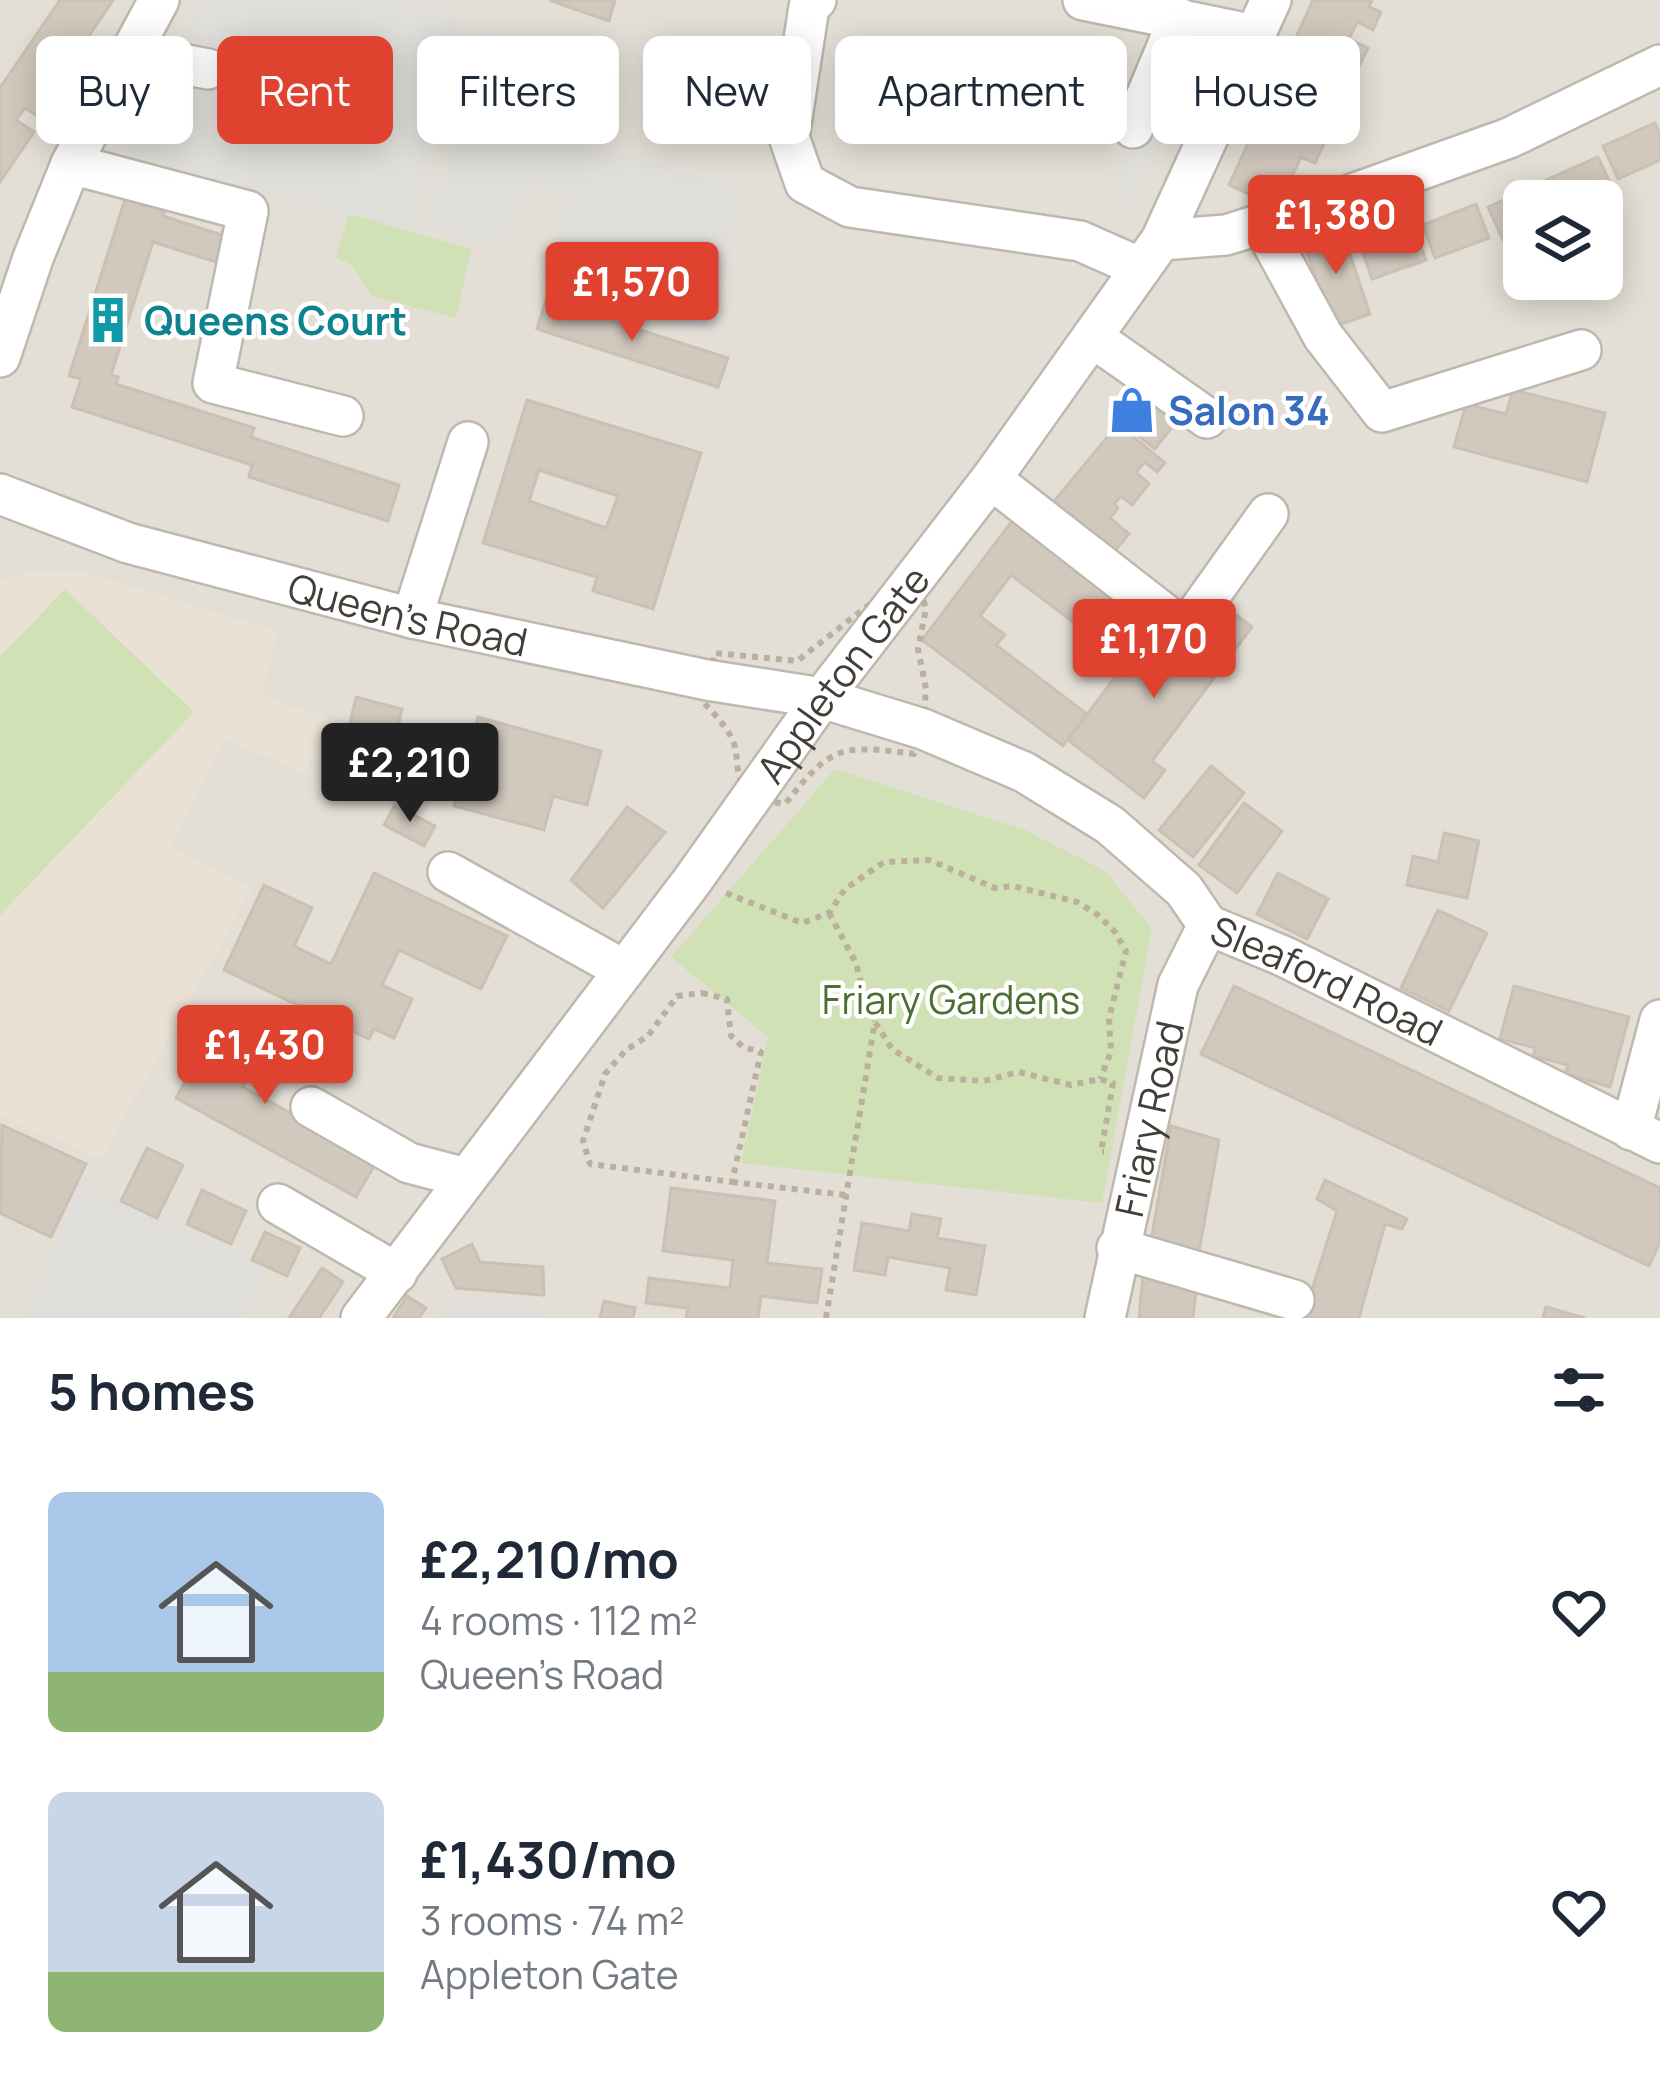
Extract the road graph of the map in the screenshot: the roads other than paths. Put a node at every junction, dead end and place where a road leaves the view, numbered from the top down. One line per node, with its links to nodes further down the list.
1 (159, 0): 6 (street)
2 (816, 0): 14 (street)
3 (1083, 0): 4 (street)
4 (1179, 18): 5 (street); 10 (street)
5 (1263, 18): 14 (street, Appleton Gate)
6 (139, 36)
7 (1660, 65): 13 (street)
8 (193, 66): 9 (street)
9 (208, 69)
10 (1133, 128)
11 (82, 144): 12 (street)
12 (71, 164): 15 (street); 19 (street)
13 (1262, 224): 14 (street); 17 (street)
14 (1151, 254): 16 (street, Appleton Gate)
15 (10, 292): 18 (street)
16 (1092, 338): 20 (street); 22 (street, Appleton Gate)
17 (1581, 350)
18 (0, 357)
19 (343, 416)
20 (1207, 418)
21 (468, 442): 25 (street)
22 (991, 479): 24 (street); 26 (street, Appleton Gate)
23 (0, 494): 25 (street, Queen's Road)
24 (1268, 514)
25 (412, 618): 26 (street, Queen's Road)
26 (822, 698): 28 (street, Sleaford Road); 29 (street, Appleton Gate)
27 (448, 872): 29 (street)
28 (1208, 926): 32 (street, Sleaford Road); 35 (street, Friary Road)
29 (624, 970): 33 (street, Appleton Gate)
30 (1660, 1020): 32 (street)
31 (311, 1107): 33 (street)
32 (1646, 1136)
33 (466, 1178): 36 (street, Appleton Gate)
34 (278, 1204): 36 (street)
35 (1117, 1248): 37 (street); 39 (street, Friary Road)
36 (397, 1273): 38 (street, Appleton Gate)
37 (1294, 1300)
38 (361, 1318)
39 (1105, 1318)

